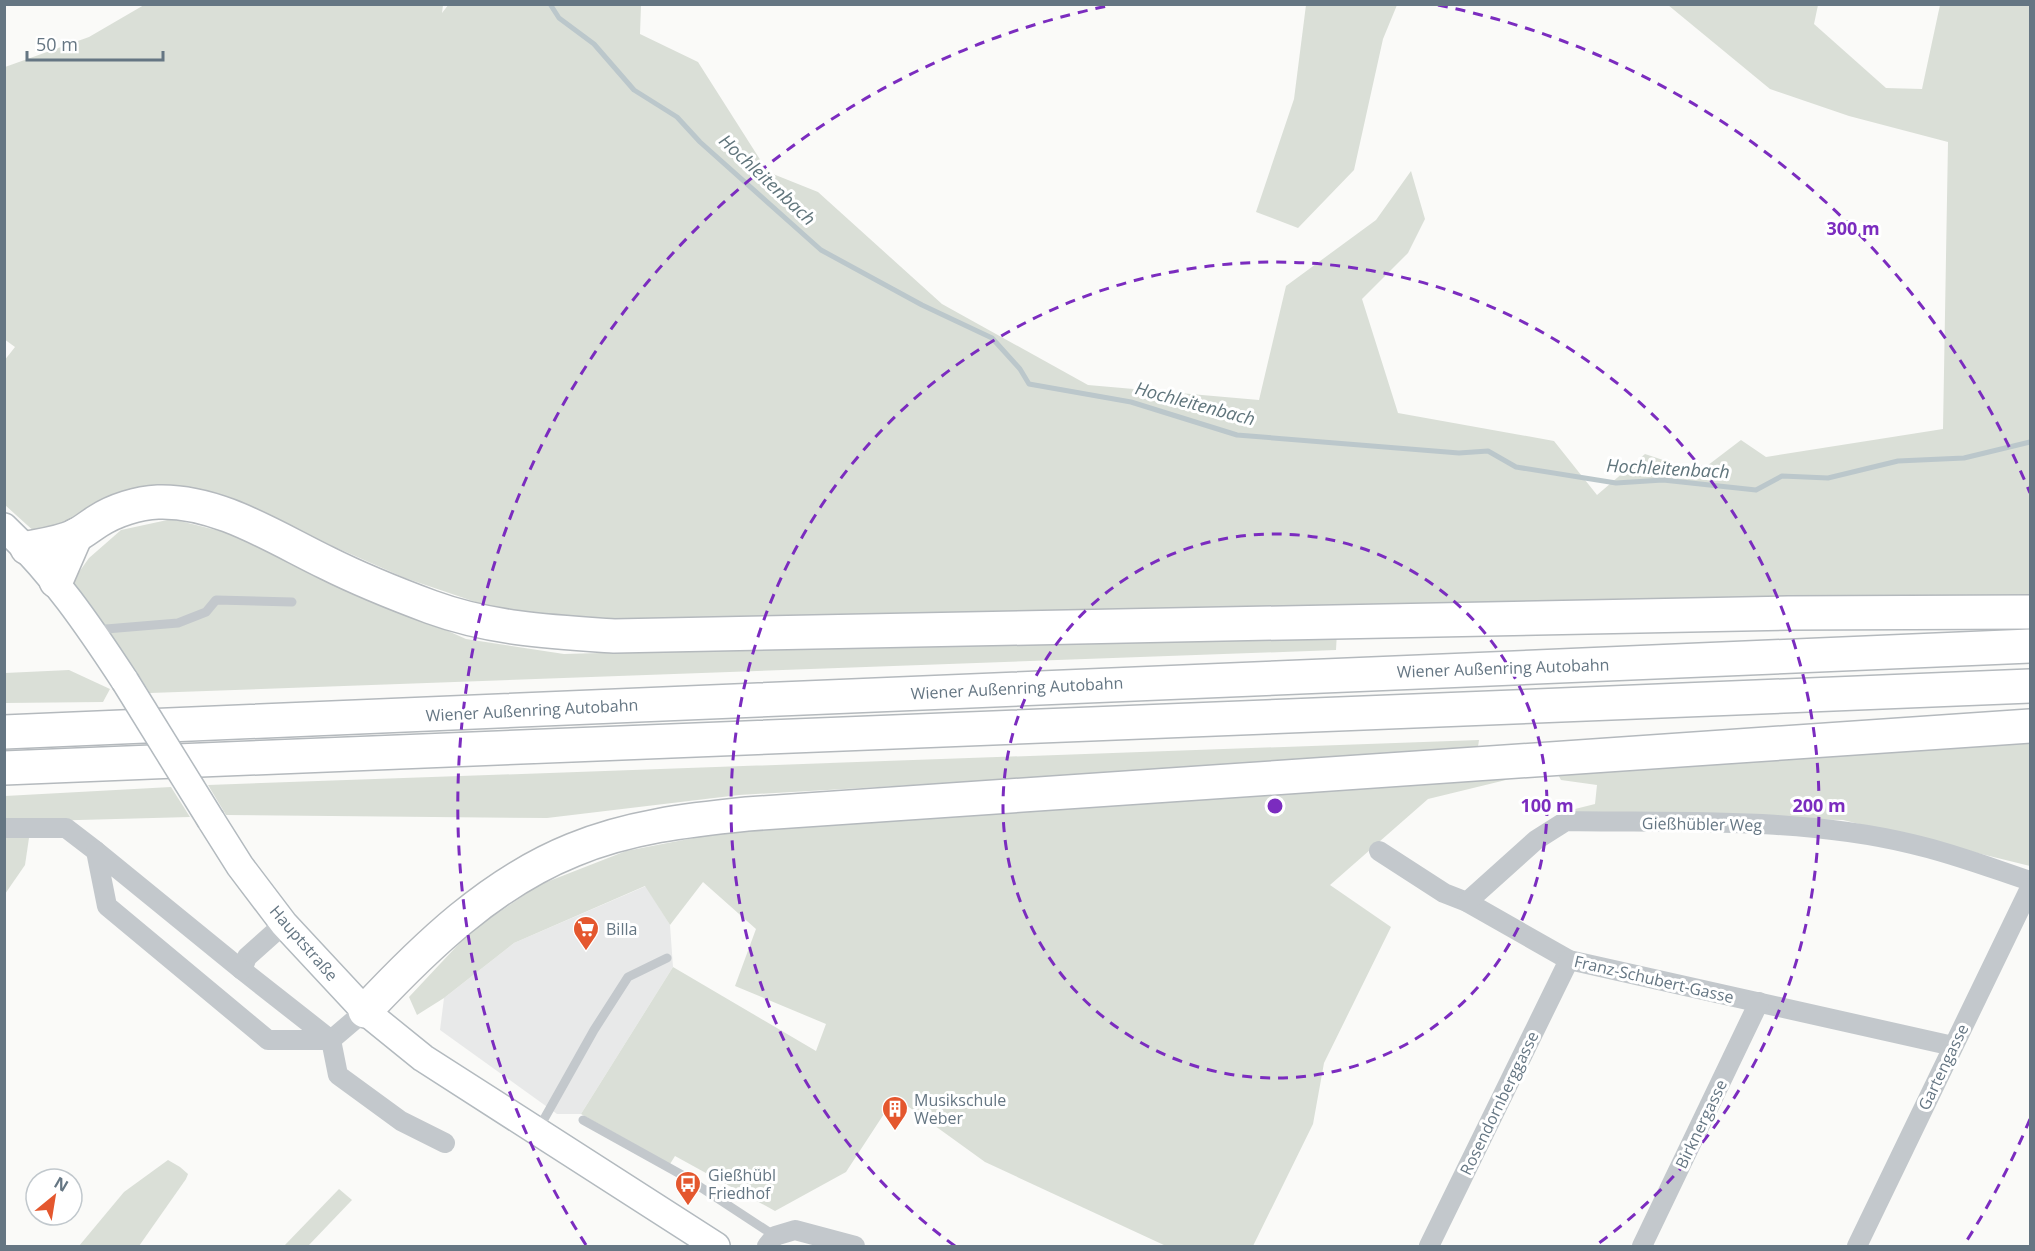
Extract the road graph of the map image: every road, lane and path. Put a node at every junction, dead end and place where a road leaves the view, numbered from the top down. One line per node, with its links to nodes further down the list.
1 (76, 536): 2 (highway); 3 (highway); 5 (highway)
2 (16, 538): 3 (main road, Hauptstraße)
3 (56, 581): 6 (main road, Hauptstraße)
4 (292, 602): 6 (lane)
5 (2031, 612)
6 (92, 630): 18 (main road, Hauptstraße, bridge)
7 (2031, 646): 10 (highway, Wiener Außenring Autobahn)
8 (2031, 686): 11 (highway)
9 (2031, 726): 23 (highway)
10 (4, 732)
11 (4, 768)
12 (4, 828): 13 (street)
13 (96, 851): 21 (street); 24 (street)
14 (1379, 851): 17 (street, Franz-Schubert-Gasse)
15 (2031, 880): 17 (street, Gießhübler Weg)
16 (2031, 888): 25 (street, Gartengasse)
17 (1467, 902): 20 (street, Franz-Schubert-Gasse)
18 (284, 924): 21 (street); 23 (main road, Hauptstraße)
19 (667, 958): 27 (lane)
20 (1569, 960): 22 (street, Franz-Schubert-Gasse); 32 (street, Rosendornberggasse)
21 (243, 970): 24 (street)
22 (1759, 1002): 25 (street, Franz-Schubert-Gasse); 33 (street, Birknergasse)
23 (365, 1011): 24 (street); 27 (main road, Hauptstraße)
24 (331, 1040): 28 (street)
25 (1953, 1046): 34 (street, Gartengasse)
26 (583, 1120): 29 (lane)
27 (537, 1133): 30 (main road, Hauptstraße)
28 (445, 1143)
29 (771, 1241): 31 (street)
30 (716, 1246)
31 (855, 1246)
32 (1429, 1246)
33 (1642, 1246)
34 (1857, 1246)

